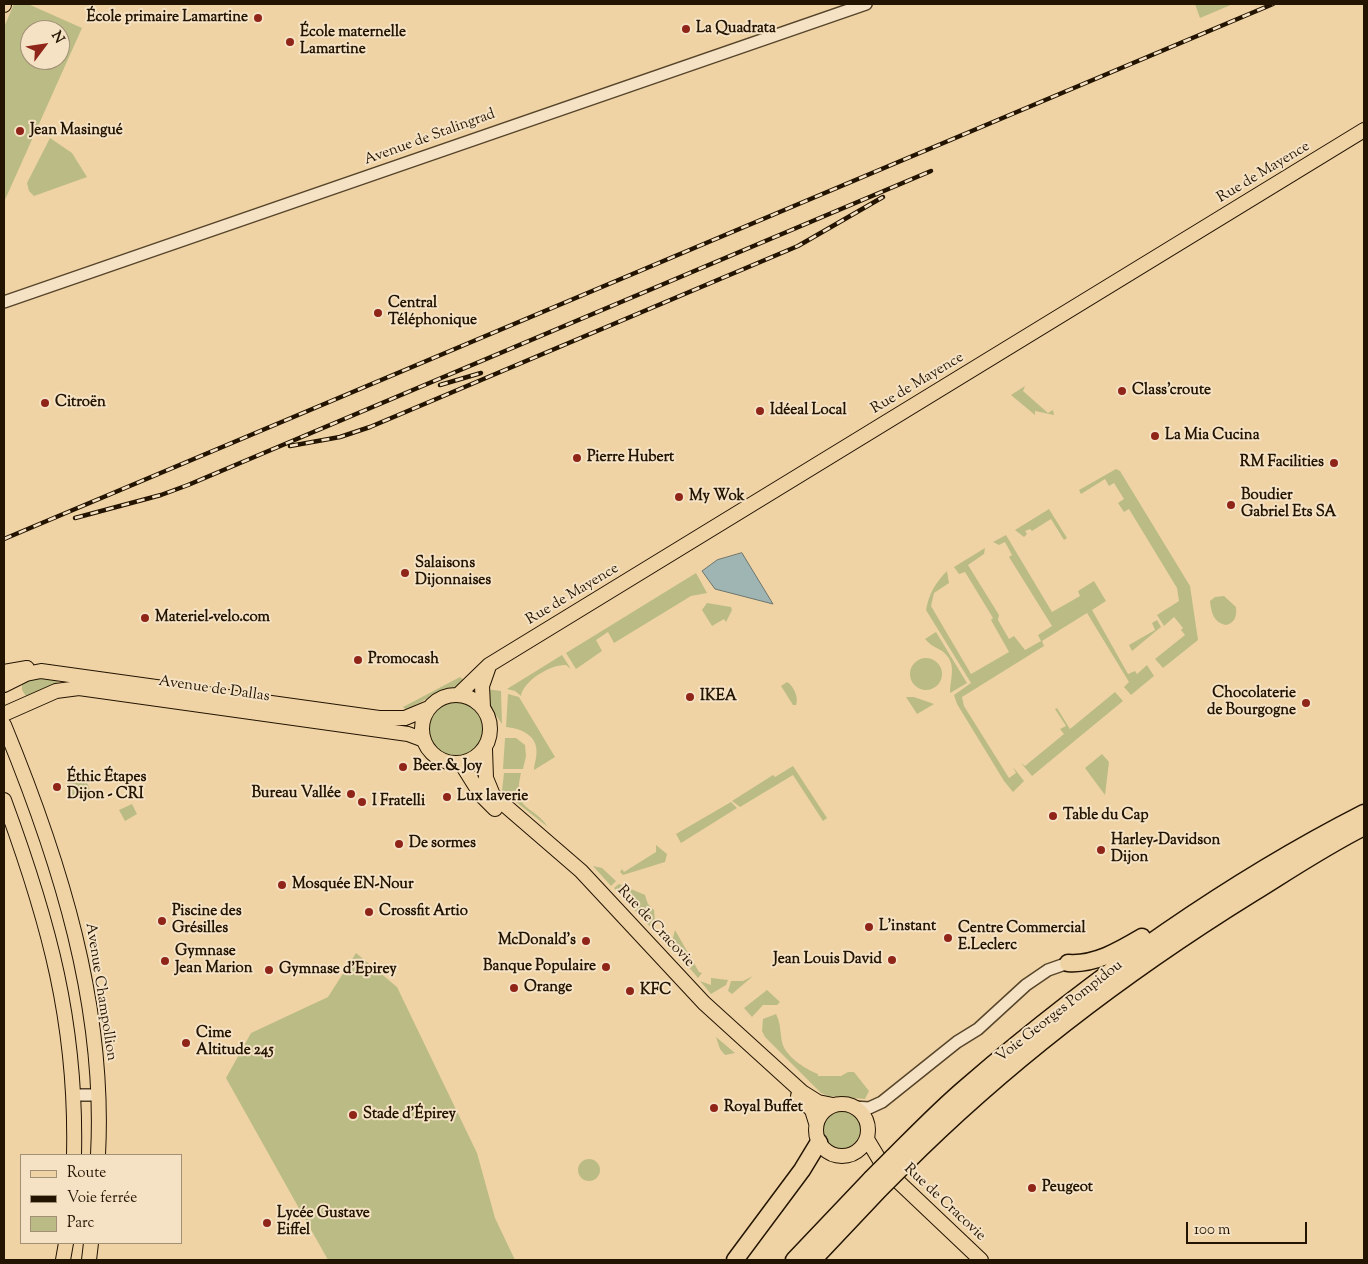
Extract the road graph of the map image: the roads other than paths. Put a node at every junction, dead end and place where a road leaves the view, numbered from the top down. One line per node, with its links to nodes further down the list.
1 (866, 4): 3 (street, Avenue de Stalingrad)
2 (1364, 130): 4 (main road, Rue de Mayence)
3 (4, 302)
4 (489, 665): 8 (main road, Rue de Mayence); 9 (main road)
5 (4, 672): 6 (main road, Avenue de Dallas)
6 (59, 672): 7 (main road, Avenue de Dallas); 10 (main road, Avenue de Dallas)
7 (4, 685)
8 (458, 695): 9 (main road); 10 (main road)
9 (483, 707): 14 (main road)
10 (429, 708): 13 (main road)
11 (4, 714): 13 (main road, Avenue de Dallas)
12 (4, 725): 22 (main road, Avenue Champollion)
13 (424, 740): 15 (main road)
14 (485, 749): 15 (main road); 23 (main road, Rue de Cracovie)
15 (461, 764): 25 (main road, Rue de Cracovie)
16 (4, 800): 21 (main road)
17 (1364, 813): 19 (highway, Voie Georges Pompidou)
18 (1364, 827): 31 (highway, Voie Georges Pompidou)
19 (1247, 880): 20 (highway); 31 (highway, Voie Georges Pompidou)
20 (1068, 963): 24 (street)
21 (74, 1095): 22 (street); 28 (main road)
22 (98, 1095): 29 (main road, Avenue Champollion)
23 (833, 1105): 24 (main road); 25 (main road)
24 (854, 1107): 26 (main road)
25 (816, 1123): 27 (main road)
26 (867, 1139): 30 (main road); 31 (main road, Rue de Cracovie)
27 (819, 1142): 30 (main road); 37 (highway)
28 (74, 1154)
29 (98, 1154)
30 (851, 1156): 31 (main road, Rue de Cracovie)
31 (893, 1165): 32 (highway, Voie Georges Pompidou, bridge); 40 (main road, Rue de Cracovie)
32 (876, 1183): 38 (highway, Voie Georges Pompidou); 39 (highway, Voie Georges Pompidou)
33 (66, 1244): 35 (main road)
34 (91, 1244): 36 (main road)
35 (63, 1260)
36 (89, 1260)
37 (735, 1260)
38 (794, 1260)
39 (813, 1260)
40 (981, 1260)

